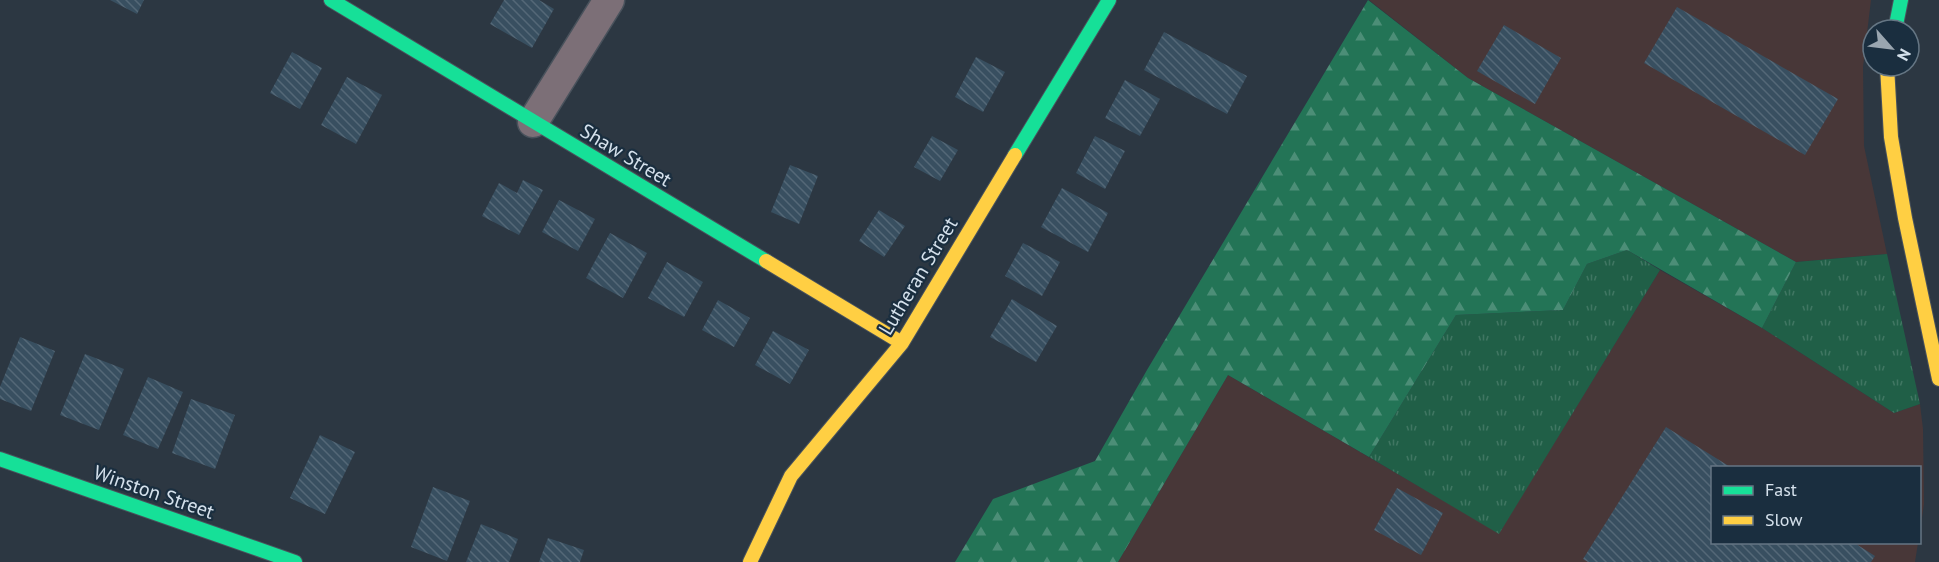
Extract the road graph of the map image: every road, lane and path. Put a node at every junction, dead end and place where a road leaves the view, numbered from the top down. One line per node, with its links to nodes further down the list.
1 (331, 0): 7 (street, Shaw Street)
2 (609, 0): 7 (street)
3 (1109, 0): 8 (street, Lutheran Street)
4 (1901, 0): 5 (street)
5 (1897, 18)
6 (1888, 78): 9 (street)
7 (533, 122): 8 (street, Shaw Street)
8 (902, 343): 12 (street, Lutheran Street)
9 (1939, 379)
10 (0, 459): 11 (street, Winston Street)
11 (295, 562)
12 (750, 562)

